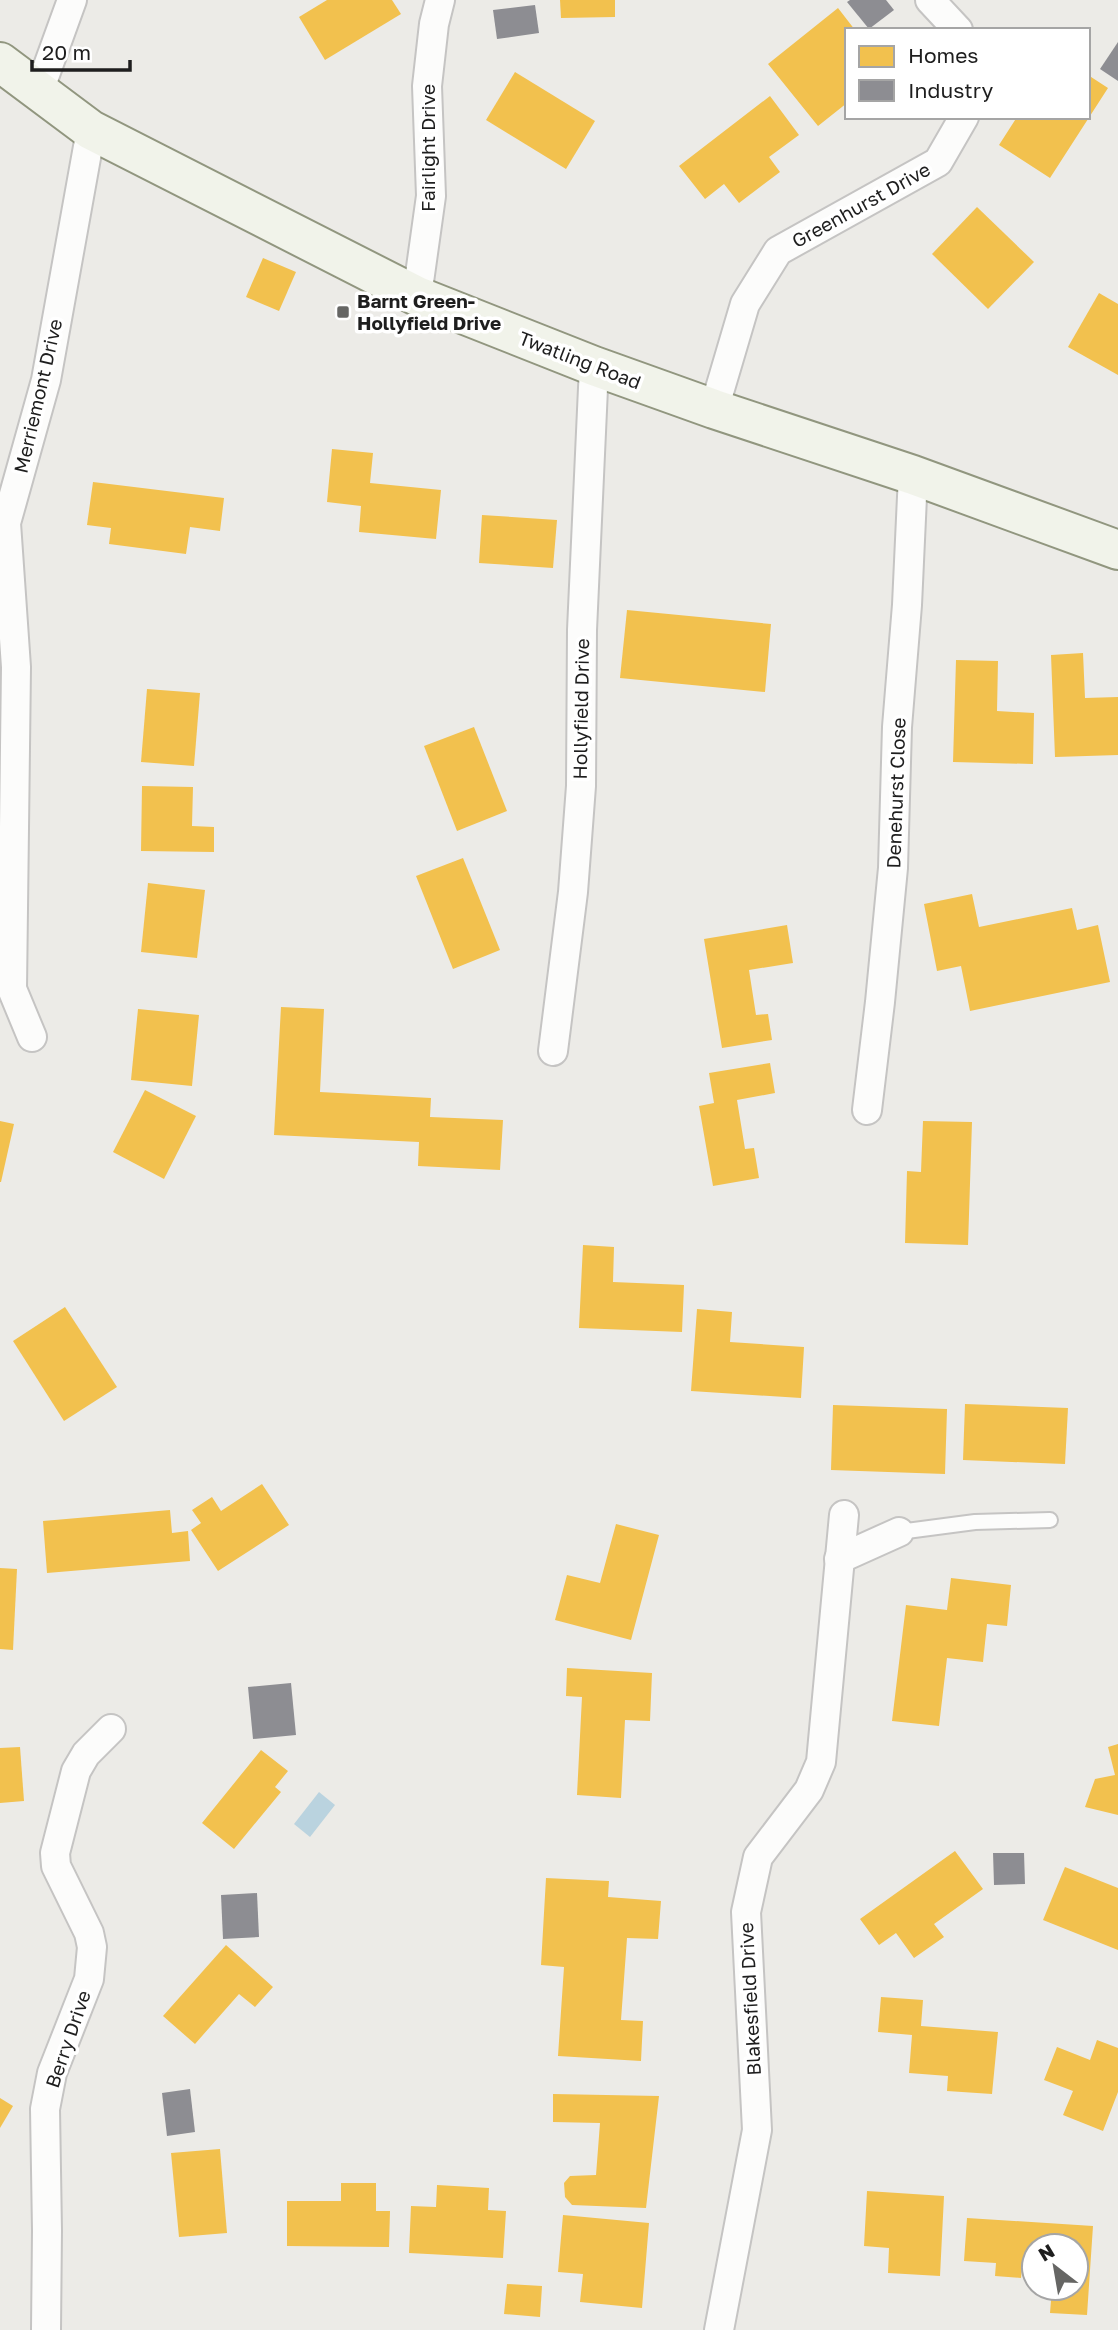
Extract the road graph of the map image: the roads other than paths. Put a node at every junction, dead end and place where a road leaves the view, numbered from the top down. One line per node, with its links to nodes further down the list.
1 (72, 0): 6 (street)
2 (440, 0): 9 (street, Fairlight Drive)
3 (930, 0): 4 (street)
4 (956, 28)
5 (0, 62): 6 (street, Twatling Road)
6 (40, 91): 8 (street, Twatling Road)
7 (963, 119): 11 (street, Greenhurst Drive)
8 (91, 130): 9 (street, Twatling Road); 14 (street, Merriemont Drive)
9 (417, 296): 10 (street, Twatling Road)
10 (594, 366): 11 (street, Twatling Road); 15 (street, Hollyfield Drive)
11 (714, 408): 12 (street, Twatling Road)
12 (913, 475): 13 (street, Twatling Road); 16 (street, Denehurst Close)
13 (1118, 550)
14 (32, 1037)
15 (553, 1051)
16 (867, 1110)
17 (844, 1515): 20 (street, Blakesfield Drive)
18 (1050, 1520): 19 (lane)
19 (899, 1532): 20 (street)
20 (839, 1559): 23 (street, Blakesfield Drive)
21 (111, 1729): 22 (street, Berry Drive)
22 (46, 2330)
23 (719, 2330)

